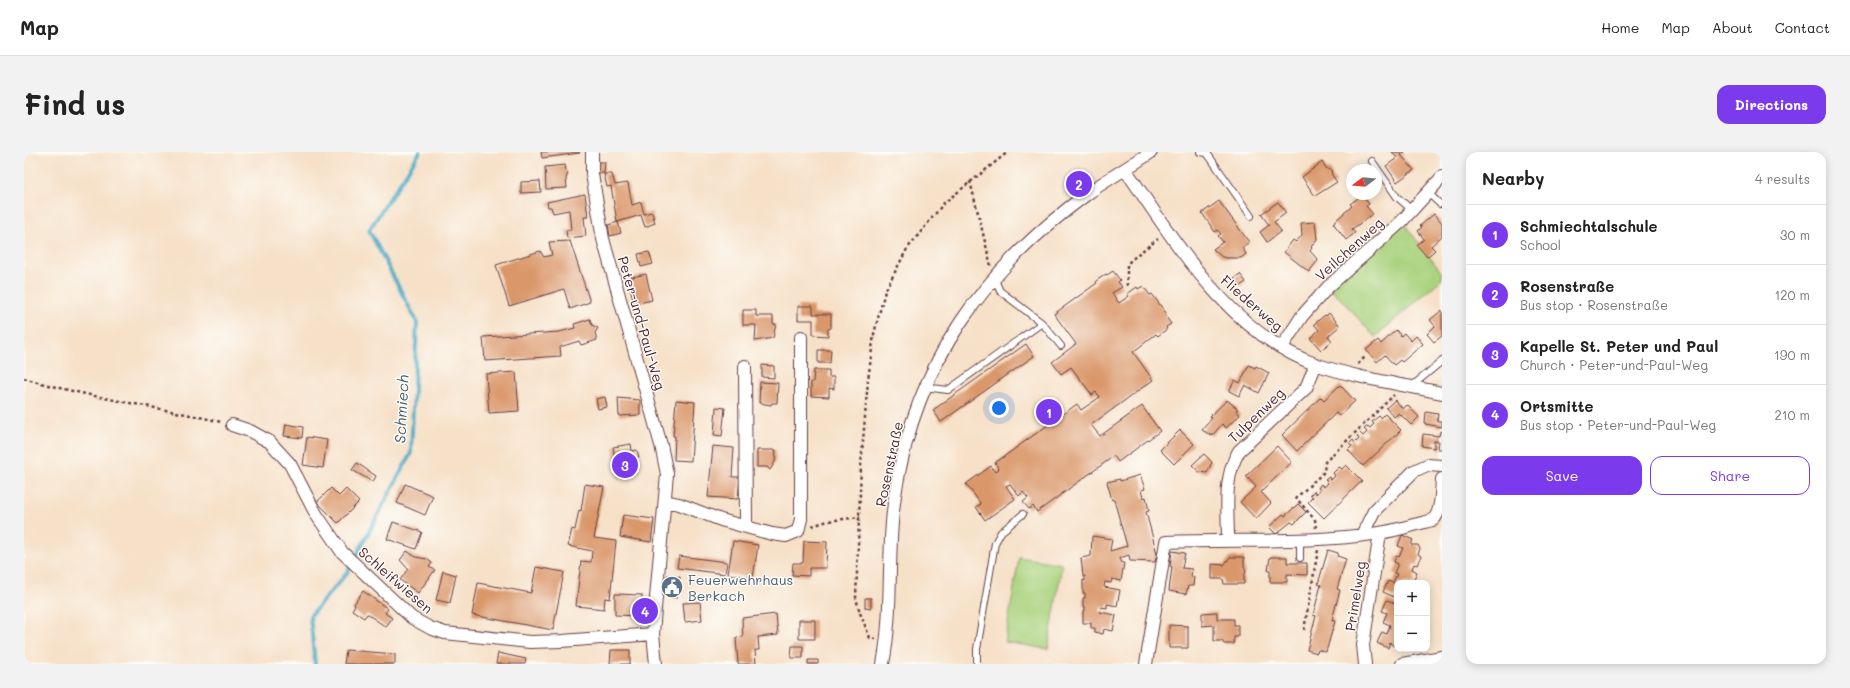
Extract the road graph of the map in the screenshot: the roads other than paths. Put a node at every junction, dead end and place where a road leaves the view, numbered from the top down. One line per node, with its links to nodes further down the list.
1 (592, 152): 25 (street, Peter-und-Paul-Weg)
2 (1151, 152): 5 (street, Rosenstraße)
3 (1200, 152): 10 (lane)
4 (1372, 161): 9 (lane)
5 (1125, 169): 11 (street, Rosenstraße); 15 (street, Fliederweg)
6 (1442, 177): 7 (street, Veilchenweg)
7 (1428, 193): 8 (lane); 9 (street, Veilchenweg)
8 (1440, 204)
9 (1412, 210): 15 (street, Veilchenweg)
10 (1251, 216)
11 (994, 278): 12 (lane); 20 (street, Rosenstraße)
12 (1042, 322): 14 (lane); 20 (lane)
13 (802, 337): 27 (street)
14 (1061, 346)
15 (1282, 347): 17 (street, Fliederweg)
16 (1442, 361): 19 (lane)
17 (1316, 364): 19 (street, Fliederweg); 30 (street, Tulpenweg)
18 (745, 366): 27 (street)
19 (1412, 386): 21 (street, Fliederweg)
20 (924, 387): 36 (street, Rosenstraße)
21 (1442, 393)
22 (232, 425): 33 (street, Schleifwiesen)
23 (1442, 466): 29 (street)
24 (1442, 479): 28 (street)
25 (665, 501): 27 (street); 33 (street, Peter-und-Paul-Weg)
26 (1023, 514): 37 (lane)
27 (746, 526)
28 (1380, 533): 29 (street); 39 (street, Primelweg)
29 (1362, 535): 31 (street)
30 (1228, 540): 31 (street); 38 (street)
31 (1300, 541): 32 (lane)
32 (1300, 558)
33 (653, 634): 35 (street, Peter-und-Paul-Weg)
34 (1442, 657): 40 (street)
35 (656, 664)
36 (884, 664)
37 (977, 664)
38 (1146, 664)
39 (1365, 664)
40 (1402, 664)

